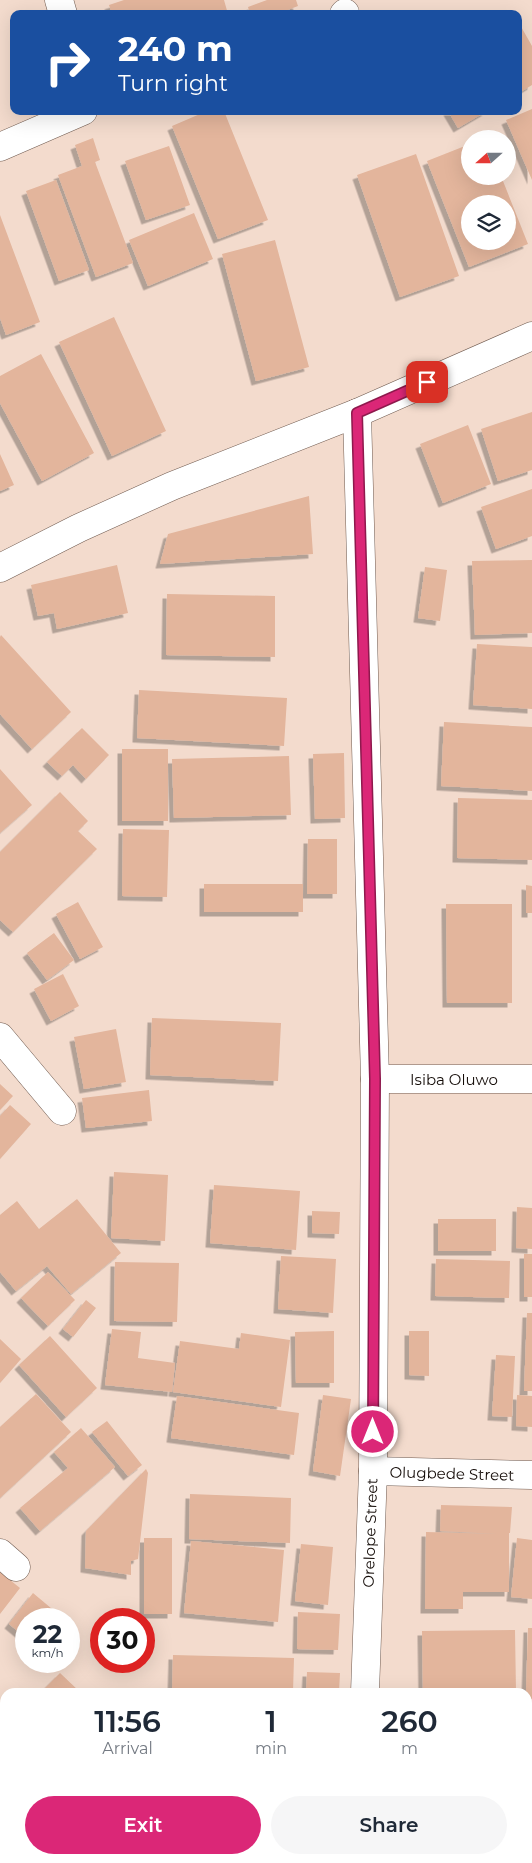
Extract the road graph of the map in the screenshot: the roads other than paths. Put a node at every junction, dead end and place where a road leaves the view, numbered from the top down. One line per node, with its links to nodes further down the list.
1 (74, 115): 2 (street)
2 (0, 147)
3 (532, 336): 4 (street)
4 (357, 413): 5 (street); 7 (street, Orelope Street)
5 (0, 568)
6 (0, 1037): 9 (street)
7 (375, 1079): 8 (street, Isiba Oluwo); 10 (street, Orelope Street)
8 (532, 1079)
9 (62, 1111)
10 (373, 1471): 11 (street, Olugbede Street); 12 (street, Orelope Street)
11 (532, 1475)
12 (365, 1688)

